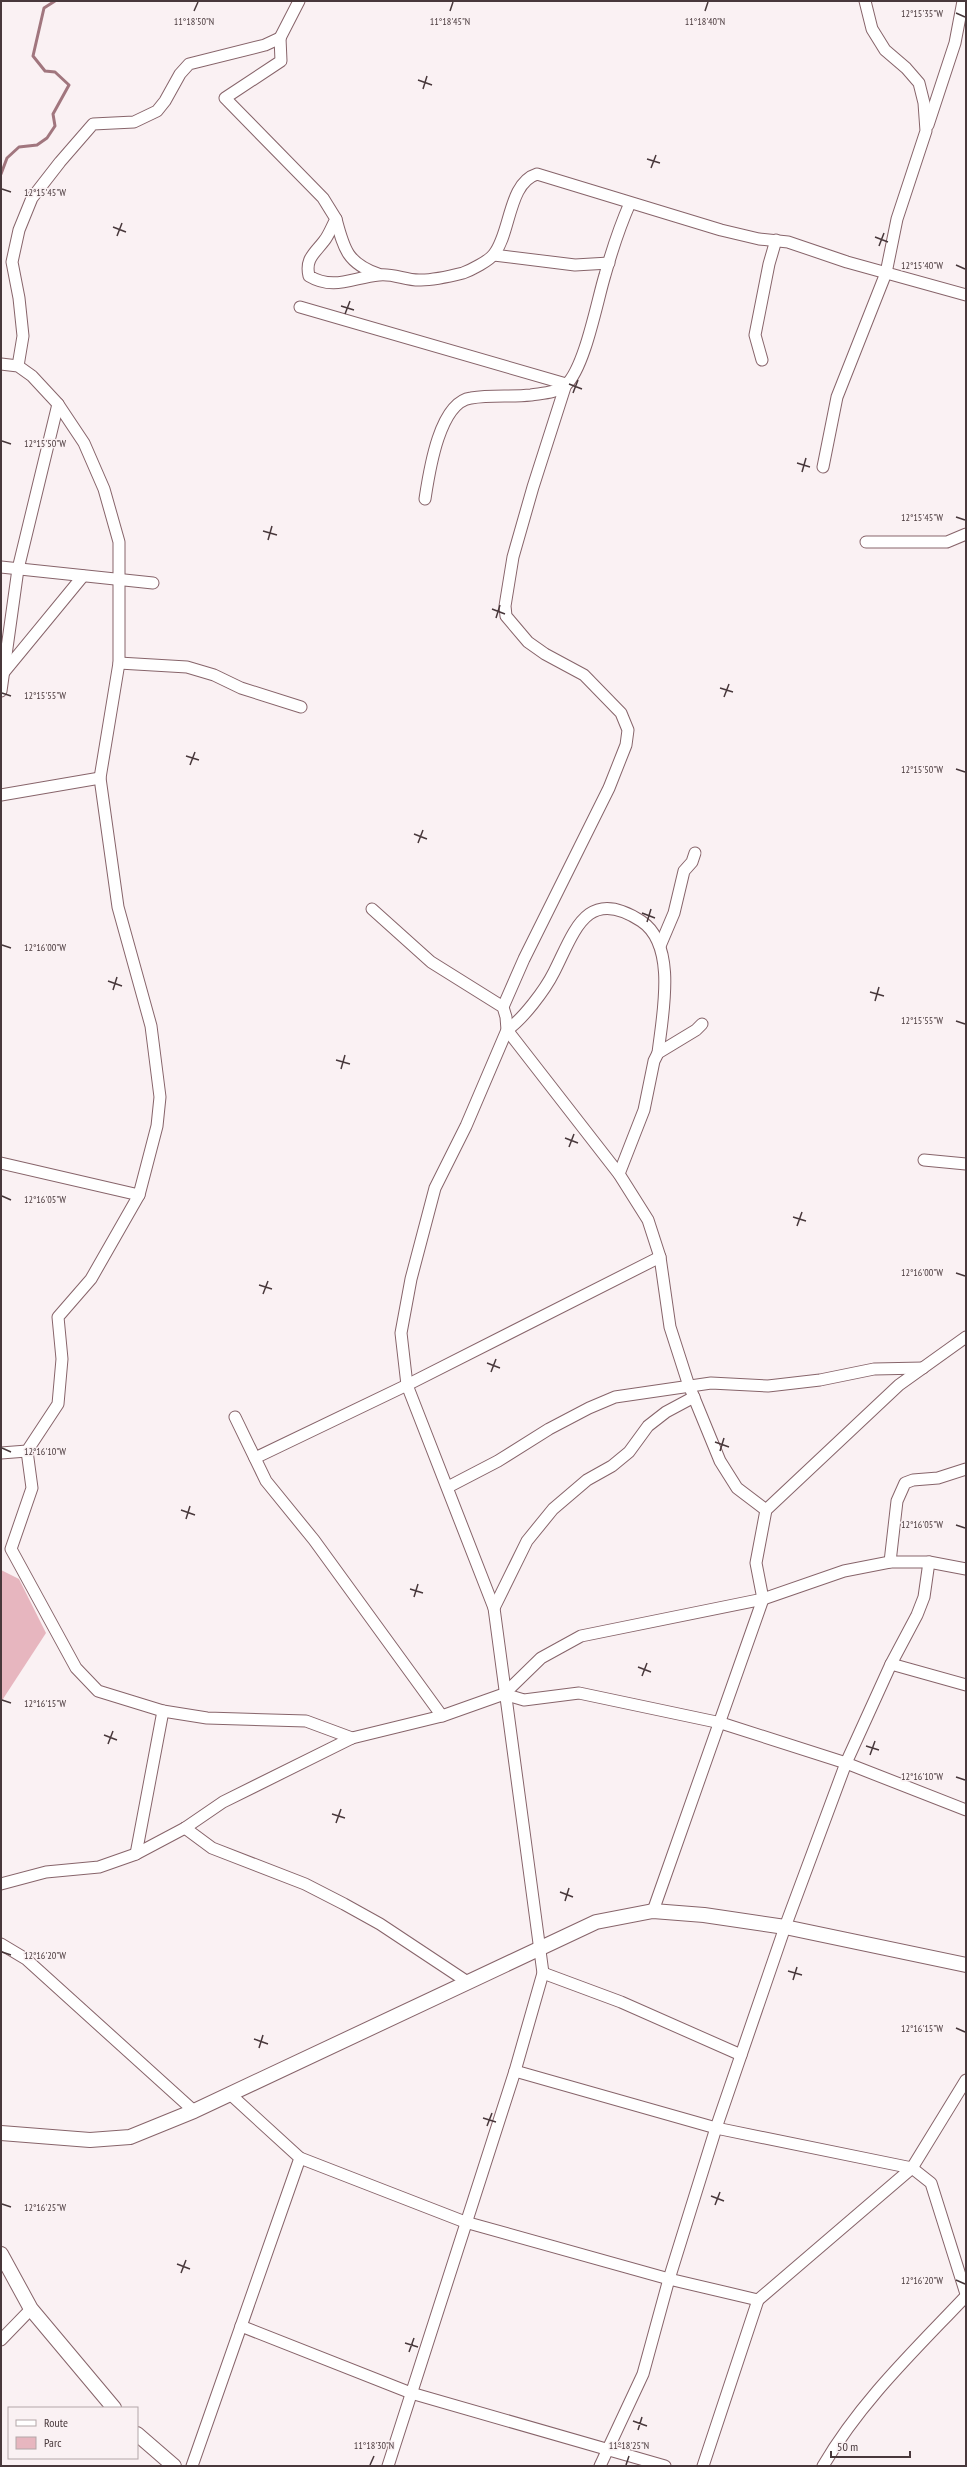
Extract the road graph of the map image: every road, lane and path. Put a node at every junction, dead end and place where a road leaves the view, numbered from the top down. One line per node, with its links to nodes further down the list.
1 (299, 1): 4 (street)
2 (864, 1): 5 (street)
3 (963, 1): 5 (street)
4 (280, 38): 7 (street); 17 (street)
5 (926, 131): 12 (street)
6 (630, 203): 8 (street); 9 (street); 10 (street)
7 (336, 219): 11 (street); 11 (street)
8 (776, 240): 12 (street); 15 (street)
9 (494, 255): 10 (street); 11 (street)
10 (609, 263): 18 (street)
11 (381, 274)
12 (886, 274): 13 (street); 20 (street)
13 (966, 295)
14 (300, 307): 18 (street)
15 (762, 360)
16 (2, 365): 17 (street)
17 (18, 366): 19 (street)
18 (566, 384): 21 (street); 38 (street)
19 (58, 404): 25 (street); 27 (street)
20 (823, 467)
21 (425, 500)
22 (966, 534): 23 (street)
23 (866, 542)
24 (1, 567): 25 (street)
25 (18, 569): 26 (street); 30 (street)
26 (83, 576): 27 (street); 30 (street)
27 (118, 579): 28 (street); 29 (street)
28 (153, 583)
29 (119, 663): 32 (street); 33 (street)
30 (3, 672): 31 (street)
31 (1, 691)
32 (301, 707)
33 (100, 778): 34 (street); 46 (street)
34 (1, 795)
35 (695, 853): 37 (street)
36 (372, 909): 38 (street)
37 (660, 946): 40 (street); 41 (street)
38 (503, 1007): 40 (street)
39 (702, 1024): 41 (street)
40 (507, 1030): 45 (street); 50 (street)
41 (658, 1053): 45 (street)
42 (924, 1160): 44 (street)
43 (1, 1163): 46 (street)
44 (966, 1164)
45 (619, 1174): 47 (street)
46 (139, 1195): 53 (street)
47 (660, 1257): 50 (street); 51 (street)
48 (966, 1337): 49 (street)
49 (922, 1368): 51 (street); 58 (street)
50 (407, 1385): 55 (street); 57 (street)
51 (692, 1392): 57 (street); 58 (street); 63 (street)
52 (235, 1417): 55 (street)
53 (27, 1451): 54 (street); 67 (street)
54 (1, 1453)
55 (255, 1458): 68 (street)
56 (966, 1469): 59 (street)
57 (448, 1487): 63 (street)
58 (766, 1510): 62 (street)
59 (890, 1562): 60 (street); 62 (street)
60 (929, 1562): 61 (street); 64 (street)
61 (966, 1569)
62 (763, 1599): 66 (street); 69 (street)
63 (494, 1608): 66 (street)
64 (891, 1664): 65 (street); 71 (street)
65 (966, 1685)
66 (504, 1694): 68 (street); 69 (street); 79 (street)
67 (163, 1711): 70 (street); 74 (street)
68 (442, 1716): 70 (street)
69 (721, 1723): 71 (street); 76 (street)
70 (352, 1738): 73 (street)
71 (846, 1763): 72 (street); 77 (street)
72 (966, 1810)
73 (185, 1828): 74 (street); 82 (street)
74 (136, 1854): 75 (street)
75 (1, 1884)
76 (653, 1911): 77 (street); 79 (street)
77 (785, 1927): 80 (street); 83 (street)
78 (1, 1944): 87 (street)
79 (539, 1947): 81 (street); 82 (street)
80 (966, 1965)
81 (543, 1973): 83 (street); 84 (street)
82 (466, 1981): 86 (street)
83 (741, 2054): 88 (street)
84 (515, 2071): 88 (street); 92 (street)
85 (966, 2080): 91 (street)
86 (230, 2094): 87 (street); 90 (street)
87 (194, 2111): 89 (street)
88 (716, 2128): 91 (street); 94 (street)
89 (1, 2133)
90 (300, 2158): 92 (street); 98 (street)
91 (912, 2168): 95 (street); 96 (street)
92 (465, 2222): 94 (street); 100 (street)
93 (1, 2254): 97 (street)
94 (669, 2279): 96 (street); 103 (street)
95 (966, 2295): 110 (street)
96 (758, 2300): 109 (street)
97 (31, 2308): 99 (street); 101 (street)
98 (241, 2326): 100 (street); 105 (street)
99 (1, 2340)
100 (412, 2393): 103 (street); 106 (street)
101 (113, 2407)
102 (138, 2435): 104 (street)
103 (609, 2449): 107 (street); 108 (street)
104 (174, 2466)
105 (192, 2466)
106 (388, 2466)
107 (600, 2466)
108 (665, 2466)
109 (703, 2466)
110 (823, 2466)

